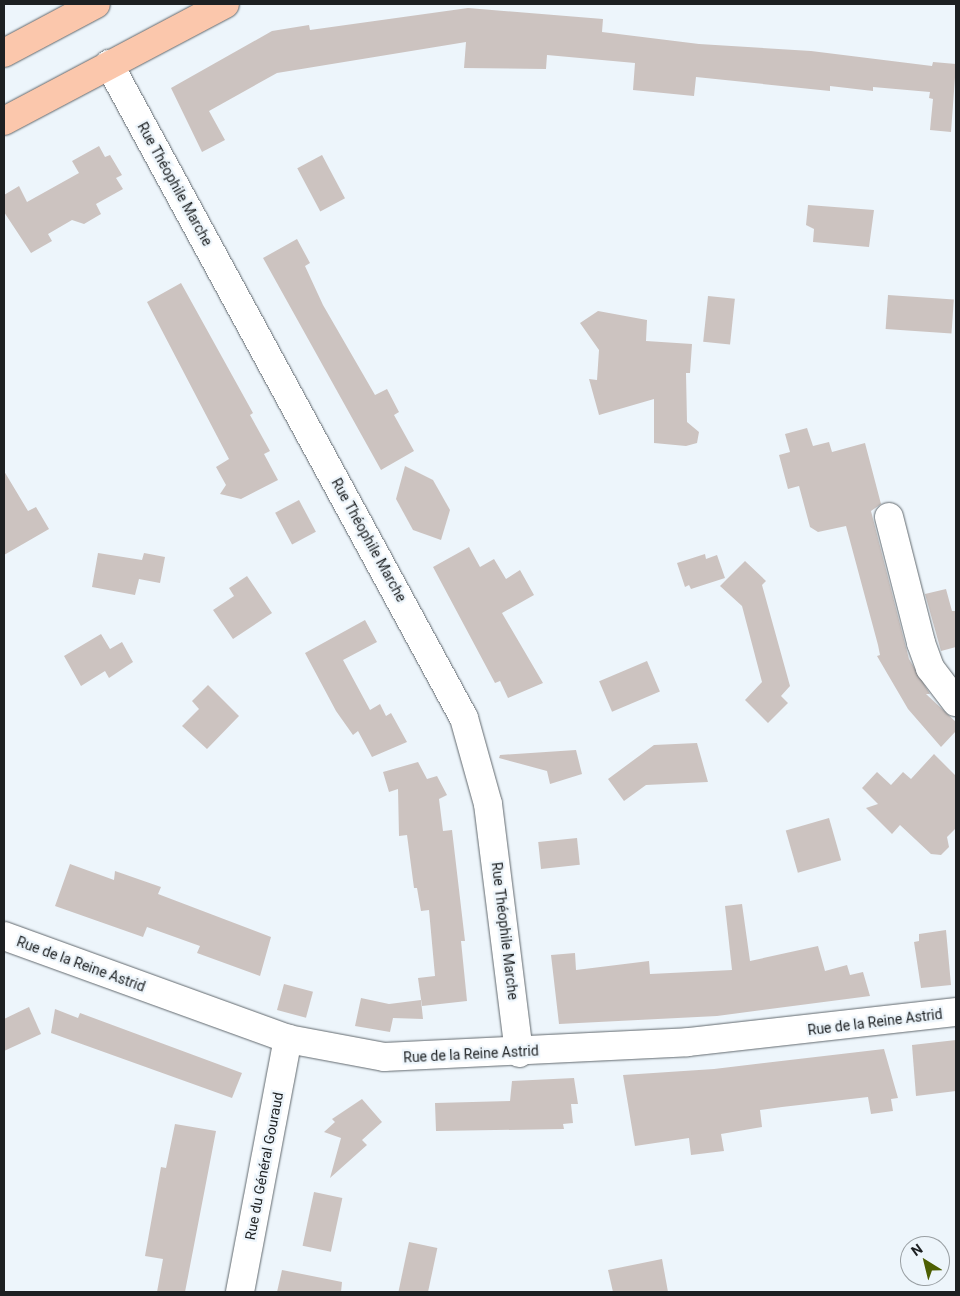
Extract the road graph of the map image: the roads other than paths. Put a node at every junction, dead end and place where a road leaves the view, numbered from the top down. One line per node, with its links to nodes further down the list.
1 (96, 4): 4 (main road)
2 (225, 4): 3 (main road)
3 (192, 10): 5 (main road)
4 (4, 53)
5 (109, 64): 6 (main road); 12 (street, Rue Théophile Marche)
6 (4, 121)
7 (889, 517): 8 (street)
8 (956, 702)
9 (4, 936): 11 (street, Rue de la Reine Astrid)
10 (956, 1012): 12 (street, Rue de la Reine Astrid)
11 (288, 1039): 12 (street, Rue de la Reine Astrid); 13 (street, Rue du Général Gouraud)
12 (520, 1053)
13 (240, 1292)

